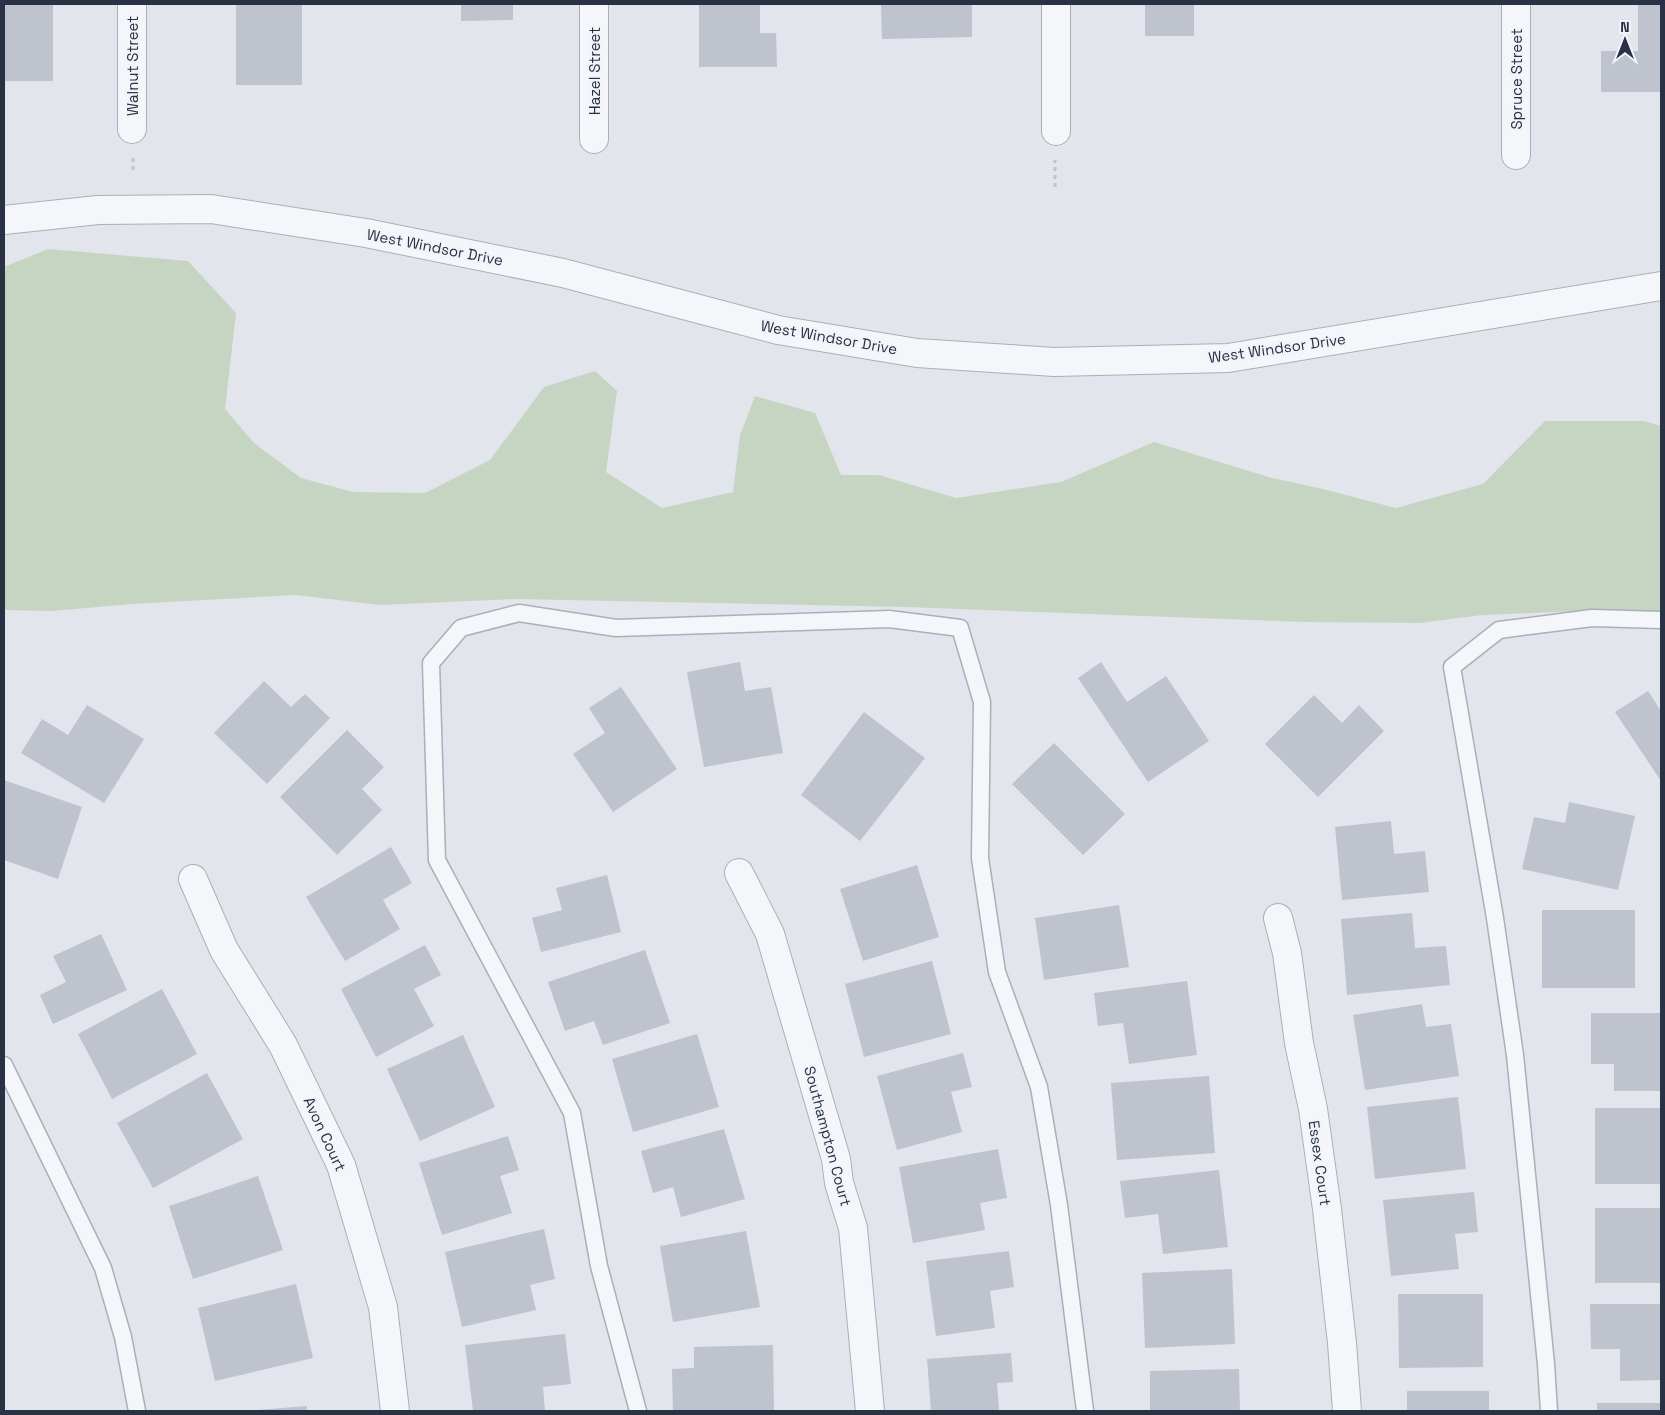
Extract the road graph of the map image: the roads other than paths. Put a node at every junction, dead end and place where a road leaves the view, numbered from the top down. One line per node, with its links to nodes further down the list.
1 (132, 4): 5 (street, Walnut Street)
2 (594, 4): 7 (street, Hazel Street)
3 (1056, 4): 6 (street)
4 (1516, 4): 8 (street, Spruce Street)
5 (132, 129)
6 (1056, 131)
7 (594, 139)
8 (1516, 155)
9 (4, 220): 10 (street, West Windsor Drive)
10 (1661, 286)
11 (1661, 620): 22 (lane)
12 (739, 872): 19 (street, Southampton Court)
13 (193, 879): 17 (street, Avon Court)
14 (1278, 918): 21 (street, Essex Court)
15 (4, 1065): 16 (lane)
16 (137, 1411)
17 (395, 1411)
18 (638, 1411): 20 (lane)
19 (870, 1411)
20 (1085, 1411)
21 (1347, 1411)
22 (1549, 1411)

